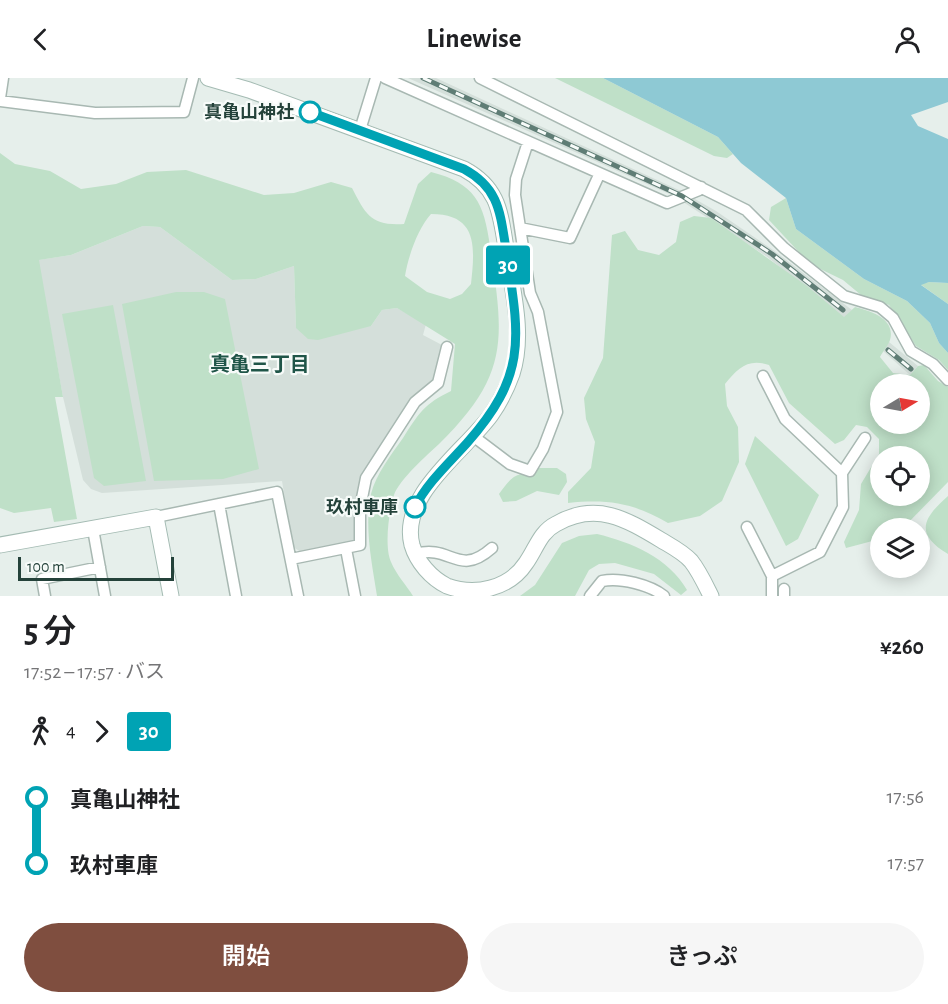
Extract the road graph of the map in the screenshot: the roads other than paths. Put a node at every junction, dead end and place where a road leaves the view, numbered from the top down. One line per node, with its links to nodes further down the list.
1 (3, 78): 7 (street)
2 (192, 78): 7 (street)
3 (208, 78): 8 (street)
4 (376, 78): 8 (street)
5 (385, 78): 9 (street)
6 (480, 78): 11 (street)
7 (0, 99)
8 (360, 130): 16 (street)
9 (528, 142): 10 (street); 12 (street)
10 (599, 175): 11 (street); 12 (street)
11 (702, 187): 15 (street)
12 (520, 228): 16 (street)
13 (447, 347): 25 (street)
14 (763, 376): 18 (street)
15 (948, 380)
16 (473, 436): 26 (street)
17 (865, 438): 18 (street)
18 (842, 473): 29 (street)
19 (219, 504): 20 (street); 27 (street); 33 (street)
20 (156, 517): 22 (street); 32 (street)
21 (747, 527): 29 (street)
22 (93, 529): 23 (street); 28 (street)
23 (0, 545)
24 (492, 548): 26 (street)
25 (346, 549): 27 (street); 35 (street)
26 (416, 554): 38 (street)
27 (291, 559): 34 (street)
28 (100, 567): 30 (street); 31 (street)
29 (772, 576): 39 (street)
30 (45, 596)
31 (105, 596)
32 (171, 596)
33 (237, 596)
34 (298, 596)
35 (355, 596)
36 (590, 596): 37 (street)
37 (664, 596)
38 (711, 596)
39 (772, 596)

